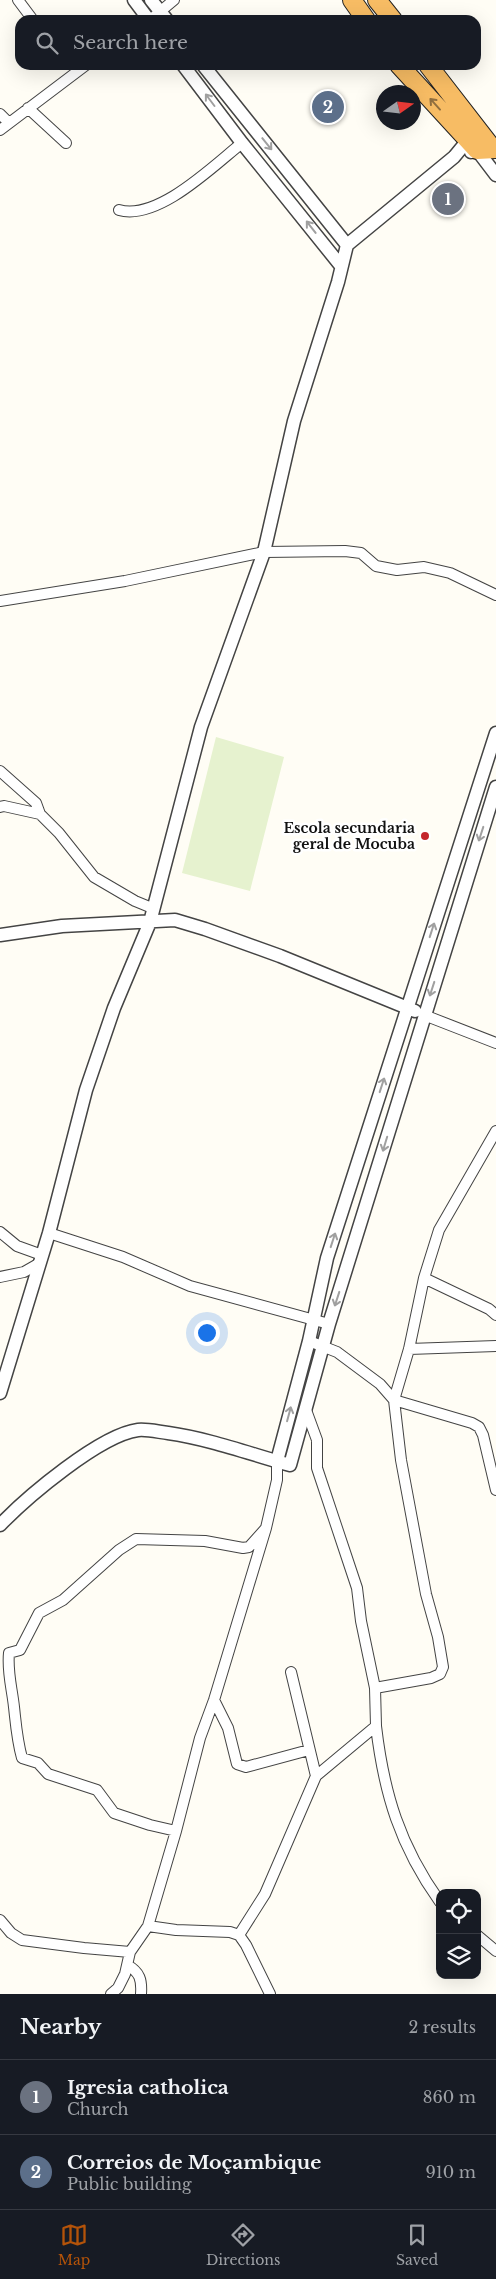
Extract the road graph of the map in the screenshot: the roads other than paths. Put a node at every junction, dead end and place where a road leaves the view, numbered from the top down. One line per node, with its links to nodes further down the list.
1 (18, 0): 7 (street)
2 (134, 0): 8 (street)
3 (151, 0): 9 (street)
4 (174, 0): 9 (street)
5 (352, 0): 10 (highway)
6 (377, 0): 11 (highway)
7 (29, 15)
8 (146, 15)
9 (163, 15)
10 (362, 15)
11 (389, 15)
12 (70, 70): 17 (street)
13 (187, 70): 22 (street, one-way to 13)
14 (207, 70): 26 (street, one-way to 26)
15 (405, 70): 23 (highway, one-way to 15)
16 (432, 70): 23 (highway)
17 (28, 108): 19 (street); 21 (street)
18 (0, 114): 19 (street)
19 (9, 123): 20 (street)
20 (0, 130)
21 (66, 143)
22 (242, 143): 25 (street); 27 (street, one-way to 22)
23 (487, 145): 24 (street); 26 (street)
24 (496, 175)
25 (119, 210)
26 (347, 245): 27 (street)
27 (340, 266): 28 (street)
28 (264, 552): 29 (street); 30 (street); 38 (street)
29 (496, 595)
30 (0, 601)
31 (496, 732): 33 (street)
32 (0, 771): 37 (street)
33 (483, 774): 34 (street); 41 (street, one-way to 33)
34 (496, 779)
35 (496, 787): 42 (street, one-way to 42)
36 (0, 807): 37 (street)
37 (40, 814): 38 (street)
38 (152, 908): 39 (street)
39 (150, 922): 40 (street); 41 (street); 46 (street)
40 (0, 935)
41 (407, 1008): 42 (street); 47 (street, one-way to 41)
42 (424, 1015): 43 (street); 48 (street, one-way to 48)
43 (496, 1043)
44 (496, 1131): 51 (street)
45 (0, 1232): 49 (street)
46 (49, 1233): 49 (street); 53 (street)
47 (327, 1258): 48 (street); 53 (street)
48 (350, 1259): 54 (street, one-way to 54)
49 (40, 1260): 50 (street); 59 (street)
50 (0, 1277)
51 (424, 1278): 52 (street); 58 (street)
52 (496, 1315)
53 (313, 1319): 54 (street); 55 (street)
54 (329, 1324): 56 (street)
55 (309, 1341): 56 (street); 62 (street, one-way to 55)
56 (323, 1346): 60 (street); 61 (street)
57 (496, 1346): 58 (street)
58 (409, 1349): 60 (street)
59 (0, 1393)
60 (394, 1400): 65 (street); 69 (street)
61 (306, 1410): 63 (street); 69 (street)
62 (277, 1461): 63 (street); 64 (street); 66 (street)
63 (290, 1465): 64 (street)
64 (278, 1480): 67 (street)
65 (496, 1490)
66 (0, 1525)
67 (266, 1528): 70 (street); 74 (street)
68 (291, 1672): 72 (street)
69 (375, 1688): 71 (street)
70 (214, 1700): 72 (street); 74 (street)
71 (376, 1726): 73 (street); 75 (street)
72 (308, 1750): 73 (street)
73 (316, 1776): 78 (street)
74 (176, 1830): 77 (street)
75 (436, 1896)
76 (0, 1920): 81 (street)
77 (148, 1926): 78 (street); 81 (street)
78 (239, 1935): 85 (street)
79 (481, 1938): 80 (street)
80 (496, 1951)
81 (130, 1952): 82 (street)
82 (127, 1964): 83 (street); 84 (street)
83 (111, 1994)
84 (141, 1994)
85 (270, 1994)

